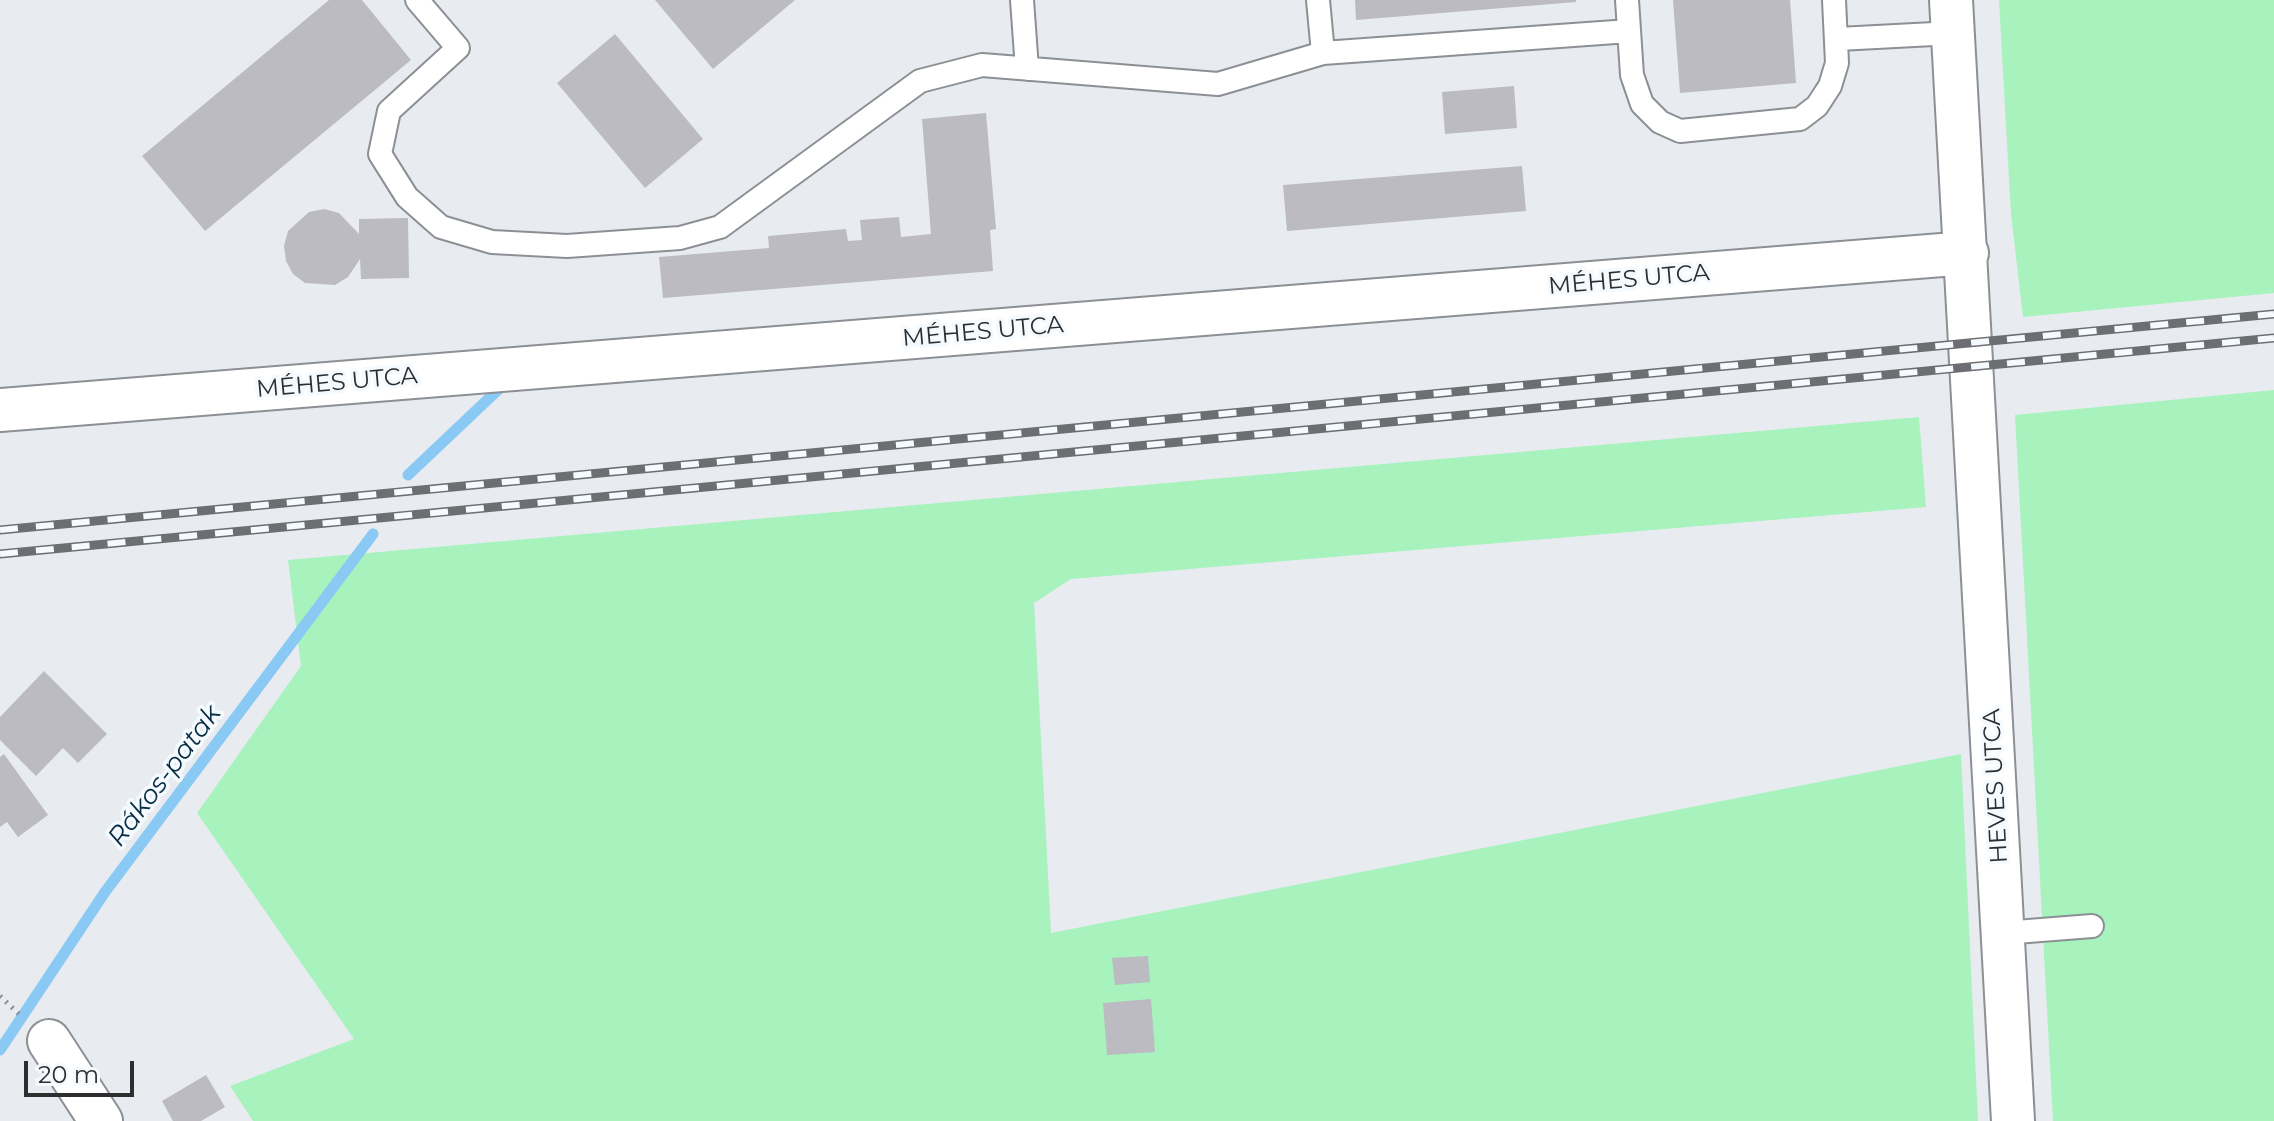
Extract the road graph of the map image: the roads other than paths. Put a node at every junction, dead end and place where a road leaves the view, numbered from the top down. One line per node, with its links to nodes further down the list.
1 (417, 0): 10 (lane)
2 (1022, 0): 10 (lane)
3 (1318, 0): 9 (lane)
4 (1627, 0): 7 (lane)
5 (1834, 0): 8 (lane)
6 (1952, 16): 8 (lane); 11 (street)
7 (1629, 31): 8 (lane); 9 (lane)
8 (1838, 39)
9 (1323, 53): 10 (lane)
10 (1027, 69)
11 (1967, 253): 12 (street, MÉHES UTCA); 14 (street, HEVES UTCA)
12 (0, 410)
13 (2092, 926): 14 (lane)
14 (2003, 933): 17 (street, HEVES UTCA)
15 (49, 1041): 16 (street)
16 (101, 1121)
17 (2013, 1121)

